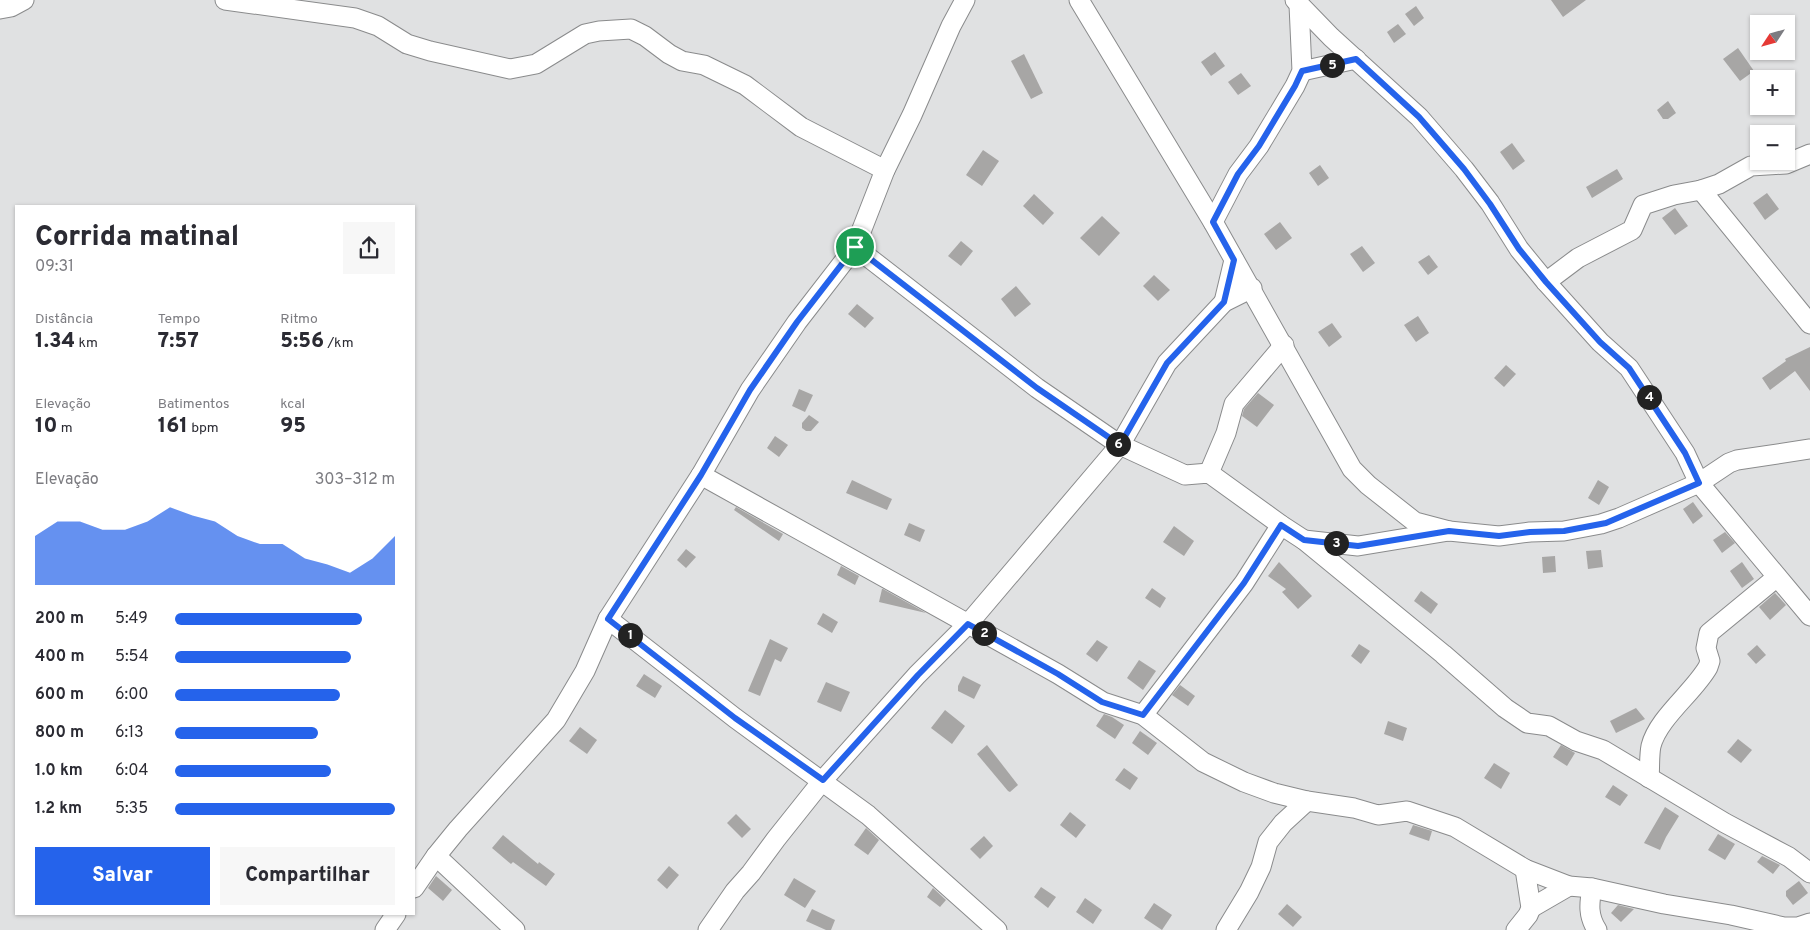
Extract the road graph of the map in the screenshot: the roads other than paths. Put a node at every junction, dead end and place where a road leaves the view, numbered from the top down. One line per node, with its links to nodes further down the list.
1 (24, 0): 6 (street)
2 (225, 0): 10 (street)
3 (965, 0): 10 (street)
4 (1079, 0): 12 (street)
5 (1297, 2): 7 (street); 8 (street)
6 (0, 9)
7 (1356, 59): 8 (street); 15 (street)
8 (1302, 71): 12 (street)
9 (1810, 154): 11 (street)
10 (885, 170): 13 (street)
11 (1701, 190): 15 (street); 18 (street)
12 (1213, 222): 14 (street)
13 (855, 247): 20 (street); 23 (street)
14 (1234, 260): 16 (street); 17 (street)
15 (1546, 282): 24 (street)
16 (1252, 288): 17 (street); 19 (street)
17 (1224, 302): 20 (street)
18 (1810, 324)
19 (1284, 345): 22 (street); 26 (street)
20 (1120, 445): 22 (street); 31 (street)
21 (1810, 449): 24 (street)
22 (1209, 473): 25 (street)
23 (701, 475): 30 (street); 31 (street)
24 (1699, 483): 26 (street); 28 (street)
25 (1281, 525): 27 (street); 32 (street)
26 (1449, 531): 27 (street)
27 (1304, 540): 33 (street)
28 (1777, 577): 29 (street); 33 (street)
29 (1810, 616)
30 (608, 619): 34 (street); 36 (street)
31 (968, 624): 32 (street); 34 (street)
32 (1143, 715): 35 (street)
33 (1649, 778): 38 (street)
34 (823, 780): 47 (street); 48 (street)
35 (1307, 801): 37 (street); 49 (street)
36 (436, 856): 40 (street); 46 (street)
37 (1525, 869): 39 (street); 43 (street)
38 (1810, 873)
39 (1570, 886): 41 (street); 43 (street)
40 (415, 887)
41 (1592, 888): 44 (street); 51 (street)
42 (395, 915): 45 (street)
43 (1531, 918): 50 (street)
44 (1810, 923)
45 (384, 930)
46 (514, 930)
47 (708, 930)
48 (997, 930)
49 (1226, 930)
50 (1516, 930)
51 (1597, 930)

